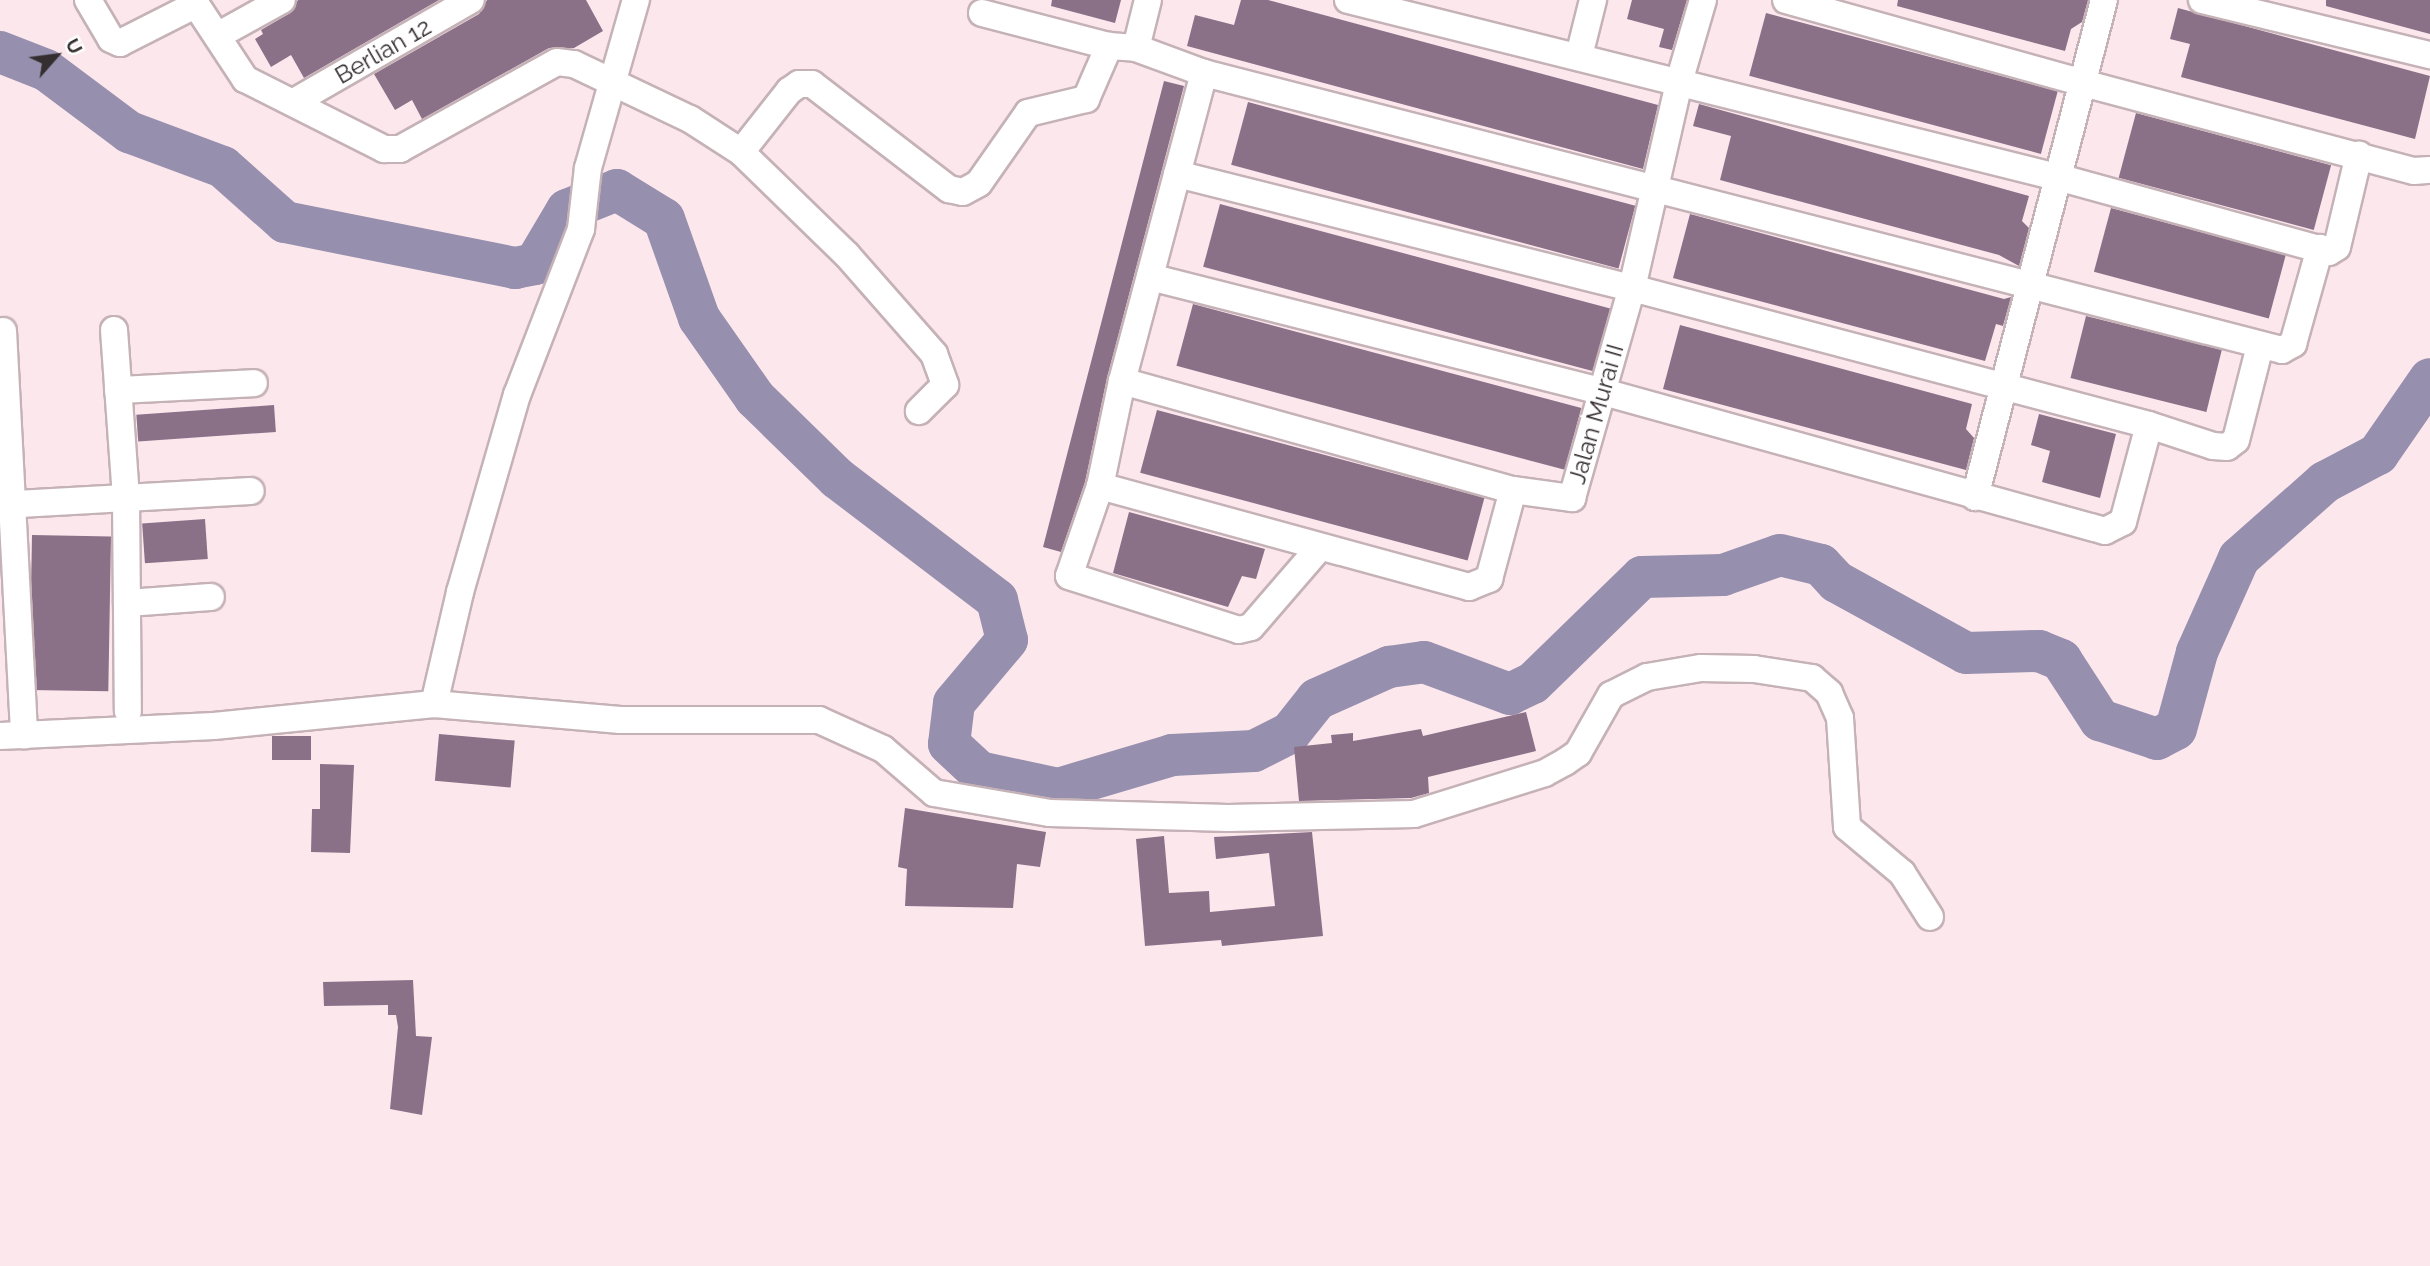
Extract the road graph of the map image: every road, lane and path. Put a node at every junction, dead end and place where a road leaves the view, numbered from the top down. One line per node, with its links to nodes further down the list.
1 (88, 0): 12 (street)
2 (282, 0): 14 (street)
3 (471, 0): 23 (street, Berlian 12)
4 (636, 0): 22 (street)
5 (1148, 0): 16 (street)
6 (1593, 0): 18 (street)
7 (1703, 0): 20 (street, Jalan Murai II)
8 (1786, 0): 21 (street)
9 (2104, 0): 21 (street)
10 (2202, 0): 17 (street)
11 (1354, 1): 18 (street)
12 (194, 2): 14 (street)
13 (982, 13): 15 (street)
14 (217, 36): 23 (street)
15 (1109, 46): 16 (street); 24 (street)
16 (1136, 48): 19 (street)
17 (2430, 55)
18 (1579, 56): 20 (street)
19 (1204, 73): 27 (street); 29 (street)
20 (1679, 82): 28 (street); 29 (street, Jalan Murai II)
21 (2082, 83): 25 (street); 28 (street)
22 (611, 85): 23 (street); 24 (street); 53 (street)
23 (294, 102)
24 (741, 152): 42 (street)
25 (2358, 155): 26 (street); 30 (street)
26 (2430, 170)
27 (1177, 174): 31 (street); 33 (street)
28 (2061, 178): 30 (street); 32 (street)
29 (1656, 187): 32 (street); 33 (street, Jalan Murai II)
30 (2320, 248): 36 (street)
31 (1150, 277): 37 (street); 41 (street)
32 (2032, 284): 36 (street); 39 (street)
33 (1632, 288): 39 (street); 41 (street, Jalan Murai II)
34 (114, 330): 40 (street)
35 (3, 331): 49 (street)
36 (2260, 346): 43 (street)
37 (1122, 381): 44 (street); 45 (street, Jalan Murai II)
38 (254, 383): 40 (street)
39 (2004, 386): 43 (street); 47 (street)
40 (118, 390): 48 (street)
41 (1600, 391): 45 (street, Jalan Murai II); 47 (street)
42 (919, 411)
43 (2149, 425): 47 (street)
44 (1100, 486): 50 (street); 50 (street)
45 (1513, 490): 50 (street)
46 (251, 491): 48 (street)
47 (1975, 497)
48 (126, 498): 49 (street); 52 (street)
49 (6, 505): 55 (street)
50 (1320, 547)
51 (211, 597): 52 (street)
52 (127, 603): 54 (street)
53 (434, 704): 55 (street); 56 (street)
54 (128, 711)
55 (12, 735)
56 (1930, 917)

